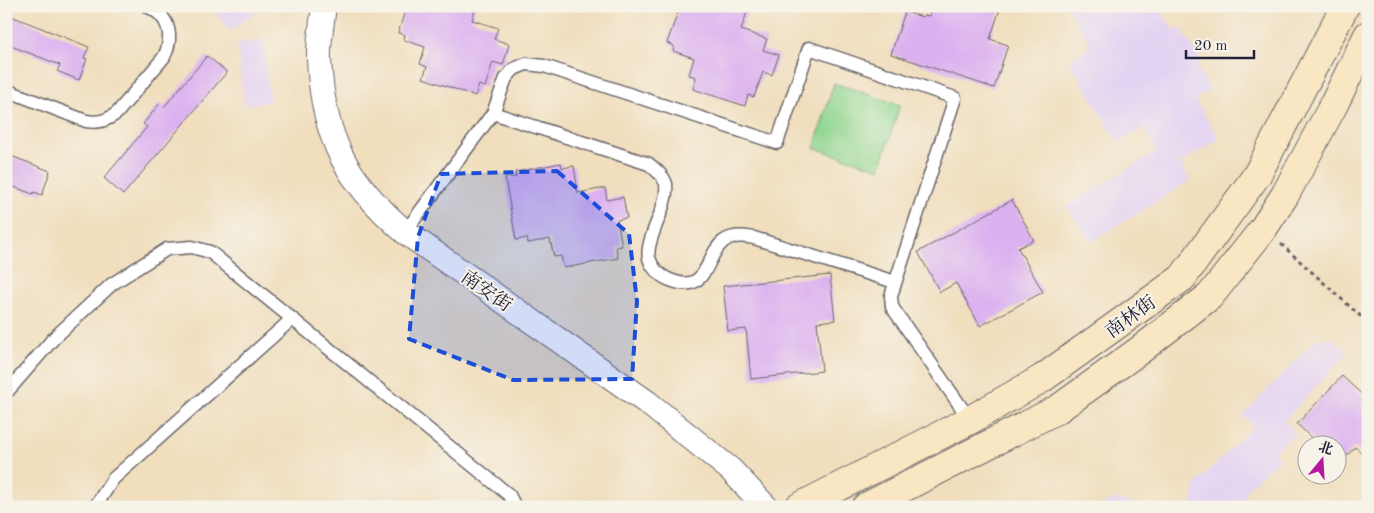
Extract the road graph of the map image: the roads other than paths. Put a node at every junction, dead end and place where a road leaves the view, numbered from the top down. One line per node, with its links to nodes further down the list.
1 (147, 6): 5 (lane)
2 (324, 6): 7 (street, 南安街)
3 (1339, 13): 11 (main road, 南林街)
4 (1368, 35): 16 (main road, 南林街)
5 (6, 90)
6 (493, 113): 7 (lane); 8 (lane); 8 (lane)
7 (405, 232): 14 (street, 南安街)
8 (895, 282): 11 (lane)
9 (292, 319): 10 (lane); 12 (lane); 13 (lane)
10 (6, 393)
11 (970, 420): 15 (main road, 南林街)
12 (95, 507)
13 (514, 507)
14 (766, 507)
15 (799, 507)
16 (866, 507)

